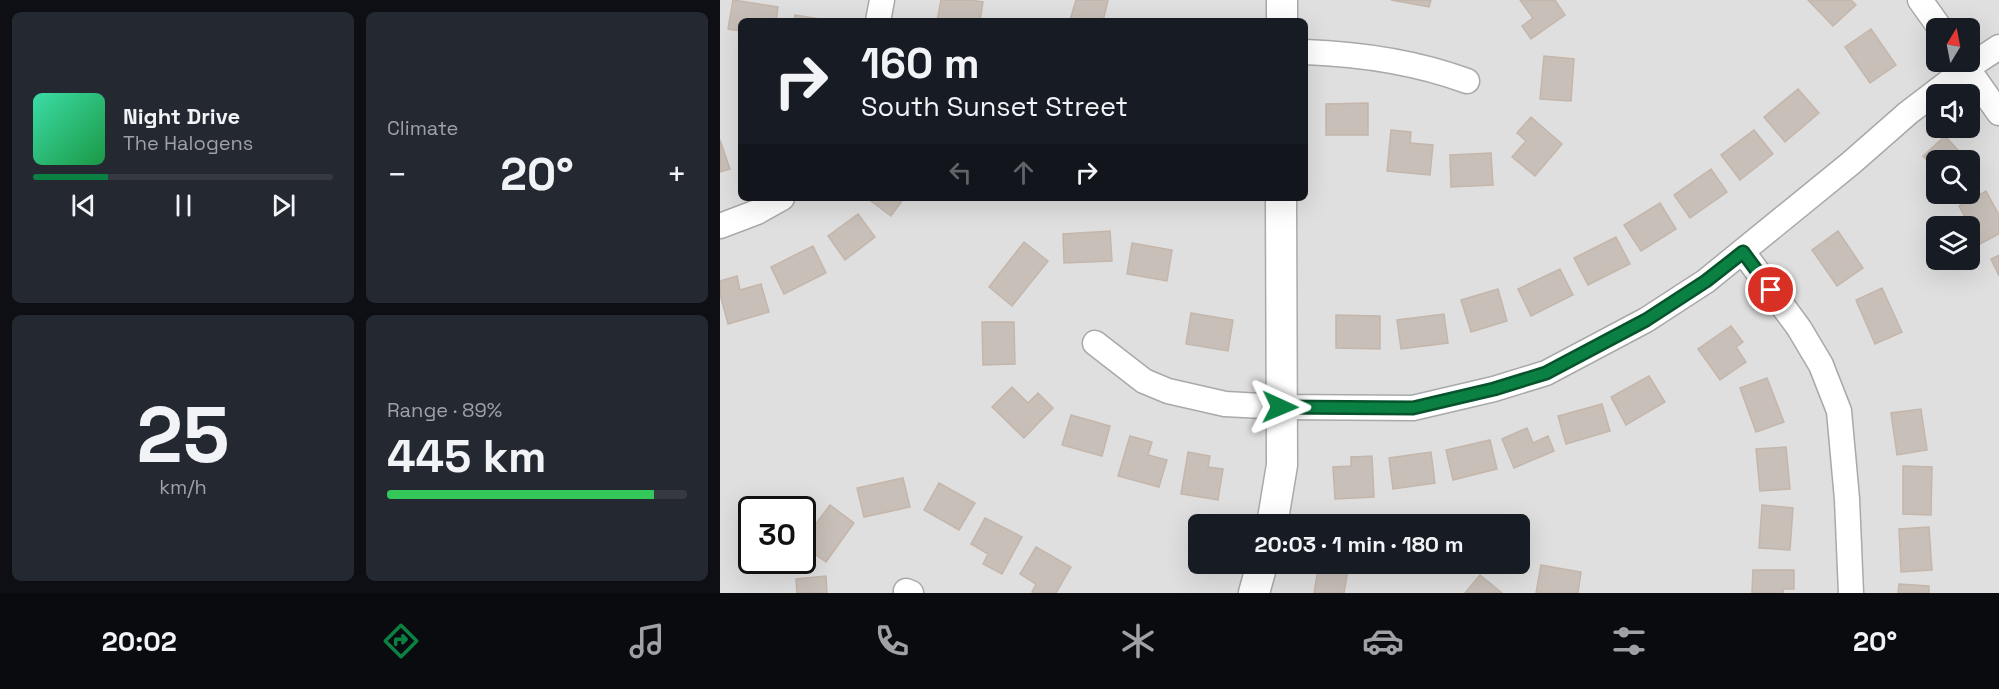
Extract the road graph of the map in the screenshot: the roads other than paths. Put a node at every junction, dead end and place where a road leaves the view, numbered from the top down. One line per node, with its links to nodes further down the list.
1 (882, 0): 4 (street)
2 (1282, 0): 5 (street)
3 (1920, 0): 6 (street)
4 (879, 18)
5 (1282, 18)
6 (1933, 18)
7 (1999, 47): 9 (street)
8 (1308, 52): 12 (street)
9 (1980, 57)
10 (1957, 72): 17 (street)
11 (1970, 72): 13 (street)
12 (1467, 81)
13 (1999, 114)
14 (777, 201): 16 (street)
15 (1281, 201): 19 (street)
16 (720, 226)
17 (1743, 252): 19 (street); 23 (street)
18 (1095, 343): 19 (street)
19 (1280, 407): 20 (street)
20 (1274, 514)
21 (1259, 574): 22 (street)
22 (1254, 593)
23 (1851, 593)

